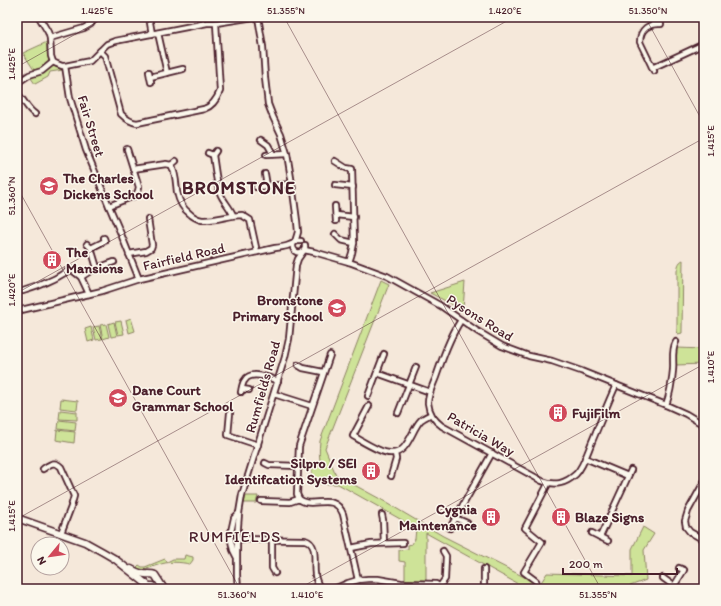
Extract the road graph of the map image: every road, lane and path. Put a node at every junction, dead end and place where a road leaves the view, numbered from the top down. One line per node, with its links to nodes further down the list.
1 (39, 17): 12 (street)
2 (95, 17): 12 (street)
3 (149, 17): 11 (street)
4 (254, 17): 7 (street)
5 (258, 17): 27 (street)
6 (653, 17): 8 (street)
7 (216, 23): 10 (street); 14 (street)
8 (654, 23): 9 (street); 13 (street)
9 (661, 24)
10 (158, 32): 11 (street); 18 (street)
11 (152, 34): 14 (street)
12 (50, 38): 15 (street)
13 (704, 44)
14 (100, 51): 16 (street)
15 (53, 62): 16 (street); 20 (street)
16 (65, 66): 39 (street, Fair Street)
17 (183, 69): 18 (street)
18 (166, 73): 19 (street)
19 (150, 77)
20 (17, 83)
21 (17, 94): 22 (street)
22 (35, 114)
23 (261, 140): 26 (street)
24 (127, 149): 32 (street)
25 (212, 153): 41 (street)
26 (273, 154): 27 (street); 28 (street)
27 (287, 154): 34 (street)
28 (266, 155)
29 (176, 161): 31 (street)
30 (335, 161): 38 (street)
31 (172, 165): 32 (street); 41 (street)
32 (134, 169): 39 (street)
33 (265, 174): 35 (street)
34 (292, 184): 35 (street); 46 (street)
35 (267, 186): 37 (street)
36 (335, 186): 38 (street)
37 (256, 187)
38 (353, 187): 43 (street)
39 (109, 206): 56 (street, Fair Street)
40 (335, 206): 42 (street)
41 (233, 215): 55 (street)
42 (336, 215): 43 (street); 45 (street)
43 (354, 217): 51 (street)
44 (148, 219): 56 (street)
45 (336, 221)
46 (298, 232): 49 (street); 50 (street)
47 (336, 234): 51 (street)
48 (104, 238): 60 (street)
49 (301, 241): 50 (street); 53 (street)
50 (294, 243): 52 (street, Fairfield Road); 54 (street)
51 (354, 243): 58 (street)
52 (284, 247): 54 (street, Fairfield Road); 55 (street, Fairfield Road)
53 (304, 249): 54 (street); 58 (street, Pysons Road); 59 (street, Rumfields Road)
54 (294, 251): 59 (street, Rumfields Road)
55 (257, 252): 62 (street, Fairfield Road)
56 (129, 254): 62 (street, Fair Street)
57 (114, 262): 60 (street)
58 (349, 262): 66 (street, Pysons Road)
59 (296, 265): 74 (street, Rumfields Road)
60 (97, 268): 61 (street)
61 (81, 277): 63 (street); 64 (street)
62 (139, 279): 64 (street, Fairfield Road)
63 (23, 291)
64 (89, 294): 65 (street, Fairfield Road)
65 (17, 311)
66 (461, 320): 76 (street, Pysons Road); 78 (street, Patricia Way)
67 (676, 342): 81 (street)
68 (384, 354): 73 (street)
69 (330, 355): 72 (street)
70 (298, 365): 72 (street)
71 (416, 367): 75 (street)
72 (323, 372): 82 (street)
73 (377, 372): 75 (street); 80 (street)
74 (278, 381): 77 (street); 79 (street, Rumfields Road)
75 (410, 384): 78 (street); 85 (street)
76 (616, 385): 81 (street, Pysons Road); 91 (street)
77 (249, 390)
78 (430, 392): 86 (street, Patricia Way)
79 (274, 394): 82 (street); 88 (street, Rumfields Road)
80 (368, 396)
81 (666, 405): 87 (street, Pysons Road)
82 (312, 406): 95 (street)
83 (369, 406): 89 (street)
84 (230, 413): 88 (street)
85 (398, 413)
86 (431, 414): 89 (street); 90 (street, Patricia Way)
87 (704, 425)
88 (258, 445): 104 (street, Rumfields Road)
89 (395, 453): 98 (street)
90 (492, 453): 101 (street, Patricia Way); 107 (street)
91 (585, 458): 99 (street); 101 (street)
92 (45, 460): 94 (street)
93 (265, 463): 95 (street)
94 (48, 465): 96 (street); 110 (street)
95 (298, 466): 102 (street)
96 (43, 470)
97 (631, 470): 99 (street)
98 (391, 476)
99 (628, 476): 112 (street)
100 (704, 482): 115 (street)
101 (548, 484): 130 (street)
102 (299, 499): 103 (street); 119 (street)
103 (261, 501)
104 (239, 513): 113 (street, Rumfields Road); 121 (street, Rumfields Road)
105 (382, 515): 117 (street)
106 (17, 518): 110 (main road)
107 (455, 518): 108 (street); 109 (street)
108 (466, 523)
109 (450, 528)
110 (61, 533): 122 (main road)
111 (592, 533): 112 (street)
112 (600, 537): 116 (street)
113 (237, 539): 114 (street); 121 (street, Rumfields Road)
114 (272, 540): 125 (street); 138 (street)
115 (704, 540)
116 (608, 541)
117 (384, 543): 118 (street); 119 (street)
118 (402, 543)
119 (351, 548): 129 (street)
120 (443, 551): 135 (street)
121 (236, 556): 137 (street, Rumfields Road)
122 (126, 567): 126 (main road); 131 (main road)
123 (679, 568): 133 (street)
124 (484, 569): 141 (street)
125 (275, 573)
126 (148, 574): 128 (main road); 131 (main road)
127 (663, 578): 133 (street)
128 (158, 580): 134 (main road); 136 (main road)
129 (358, 580): 132 (street); 139 (street)
130 (536, 581)
131 (146, 583): 134 (main road)
132 (412, 583): 135 (street); 140 (street)
133 (676, 587)
134 (155, 588)
135 (441, 588)
136 (164, 589)
137 (238, 589)
138 (320, 589)
139 (334, 589)
140 (412, 589)
141 (484, 589)

